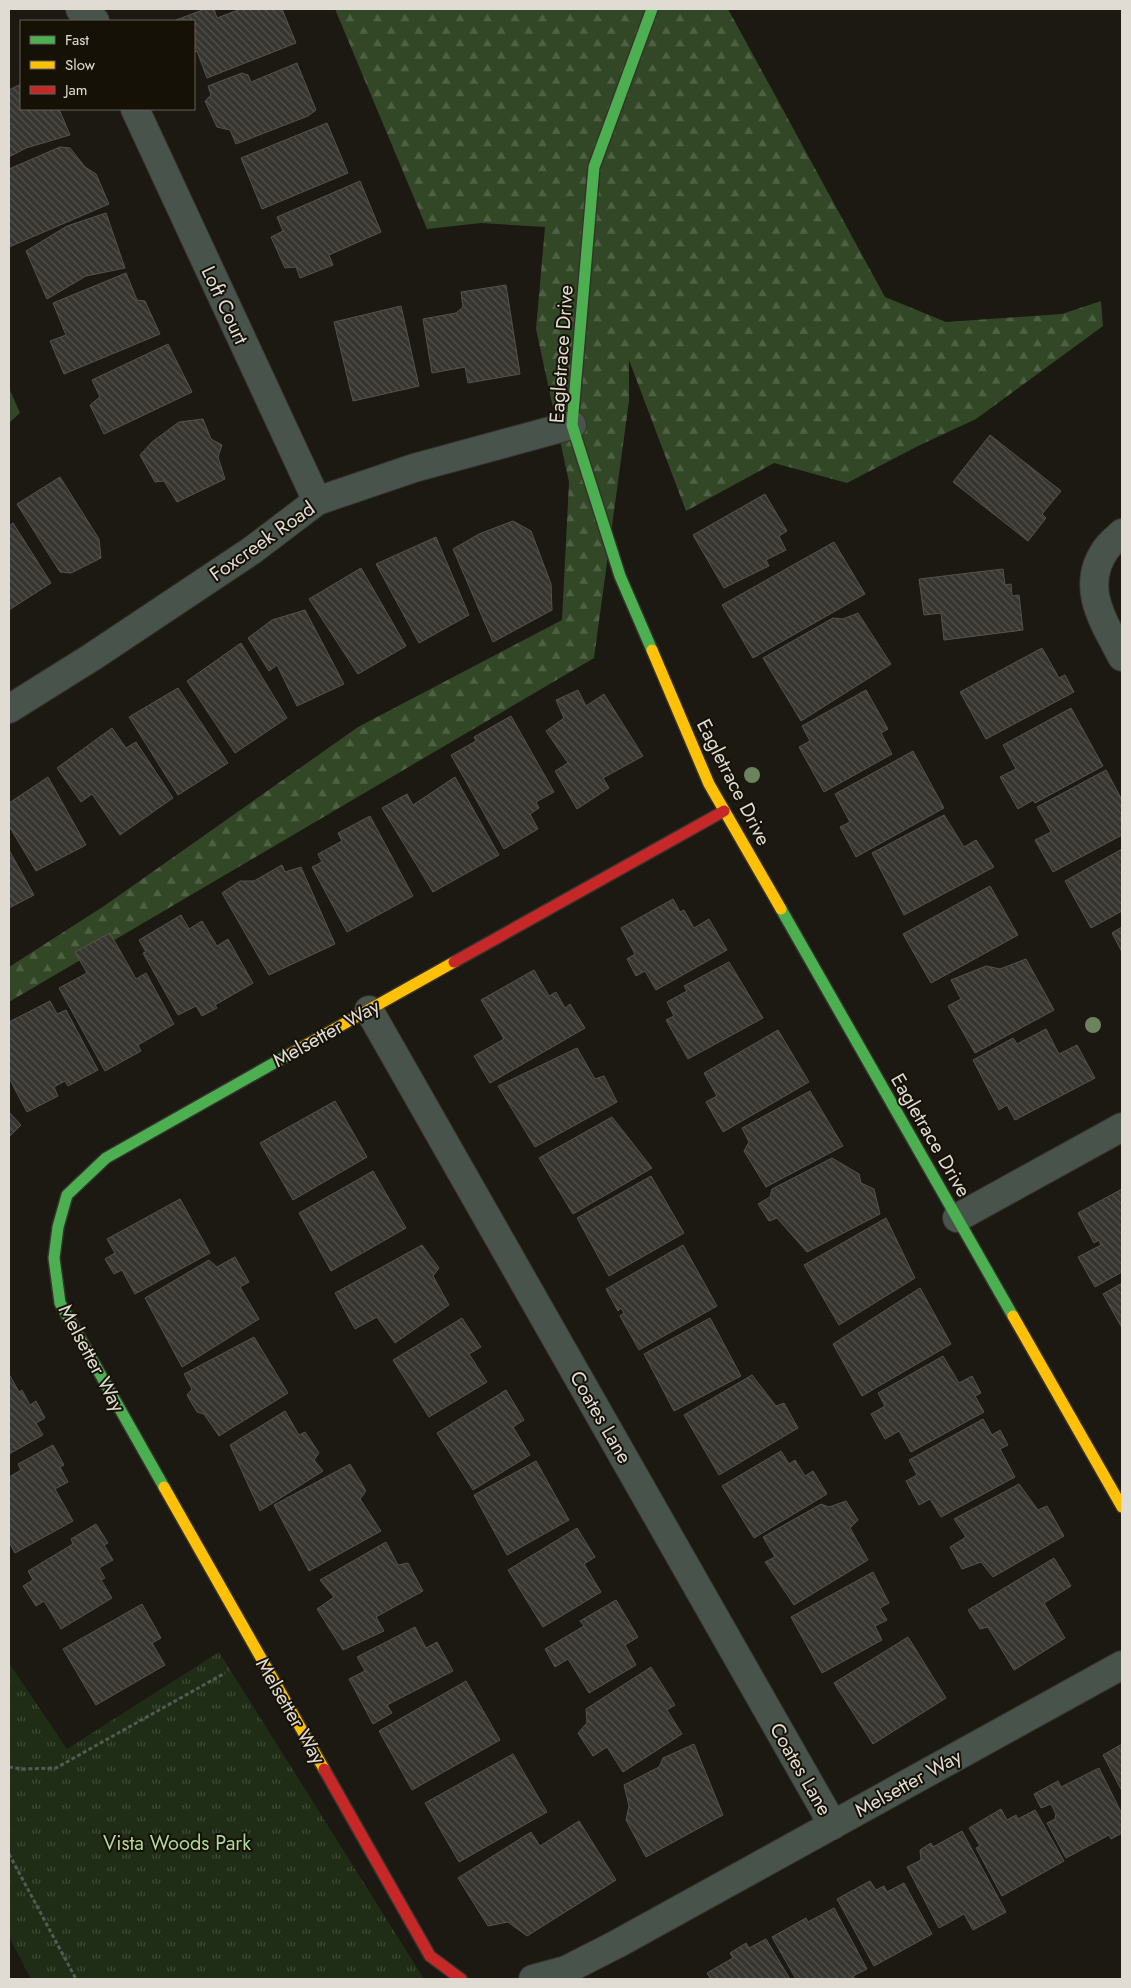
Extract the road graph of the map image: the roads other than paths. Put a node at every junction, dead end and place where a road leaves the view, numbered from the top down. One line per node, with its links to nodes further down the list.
1 (80, 9): 3 (street)
2 (652, 9): 5 (street, Eagletrace Drive)
3 (94, 20)
4 (135, 110): 6 (street, Loft Court)
5 (572, 425): 6 (street, Foxcreek Road); 10 (street, Eagletrace Drive)
6 (317, 501): 9 (street, Foxcreek Road)
7 (1122, 533): 8 (street)
8 (1122, 657)
9 (9, 708)
10 (724, 811): 11 (street, Melsetter Way); 13 (street, Eagletrace Drive)
11 (369, 1010): 16 (street, Coates Lane); 17 (street, Melsetter Way)
12 (1122, 1127): 13 (street)
13 (957, 1218): 14 (street, Eagletrace Drive)
14 (1122, 1507)
15 (1122, 1665): 16 (street, Melsetter Way)
16 (833, 1824): 18 (street, Melsetter Way)
17 (461, 1979)
18 (533, 1979)

